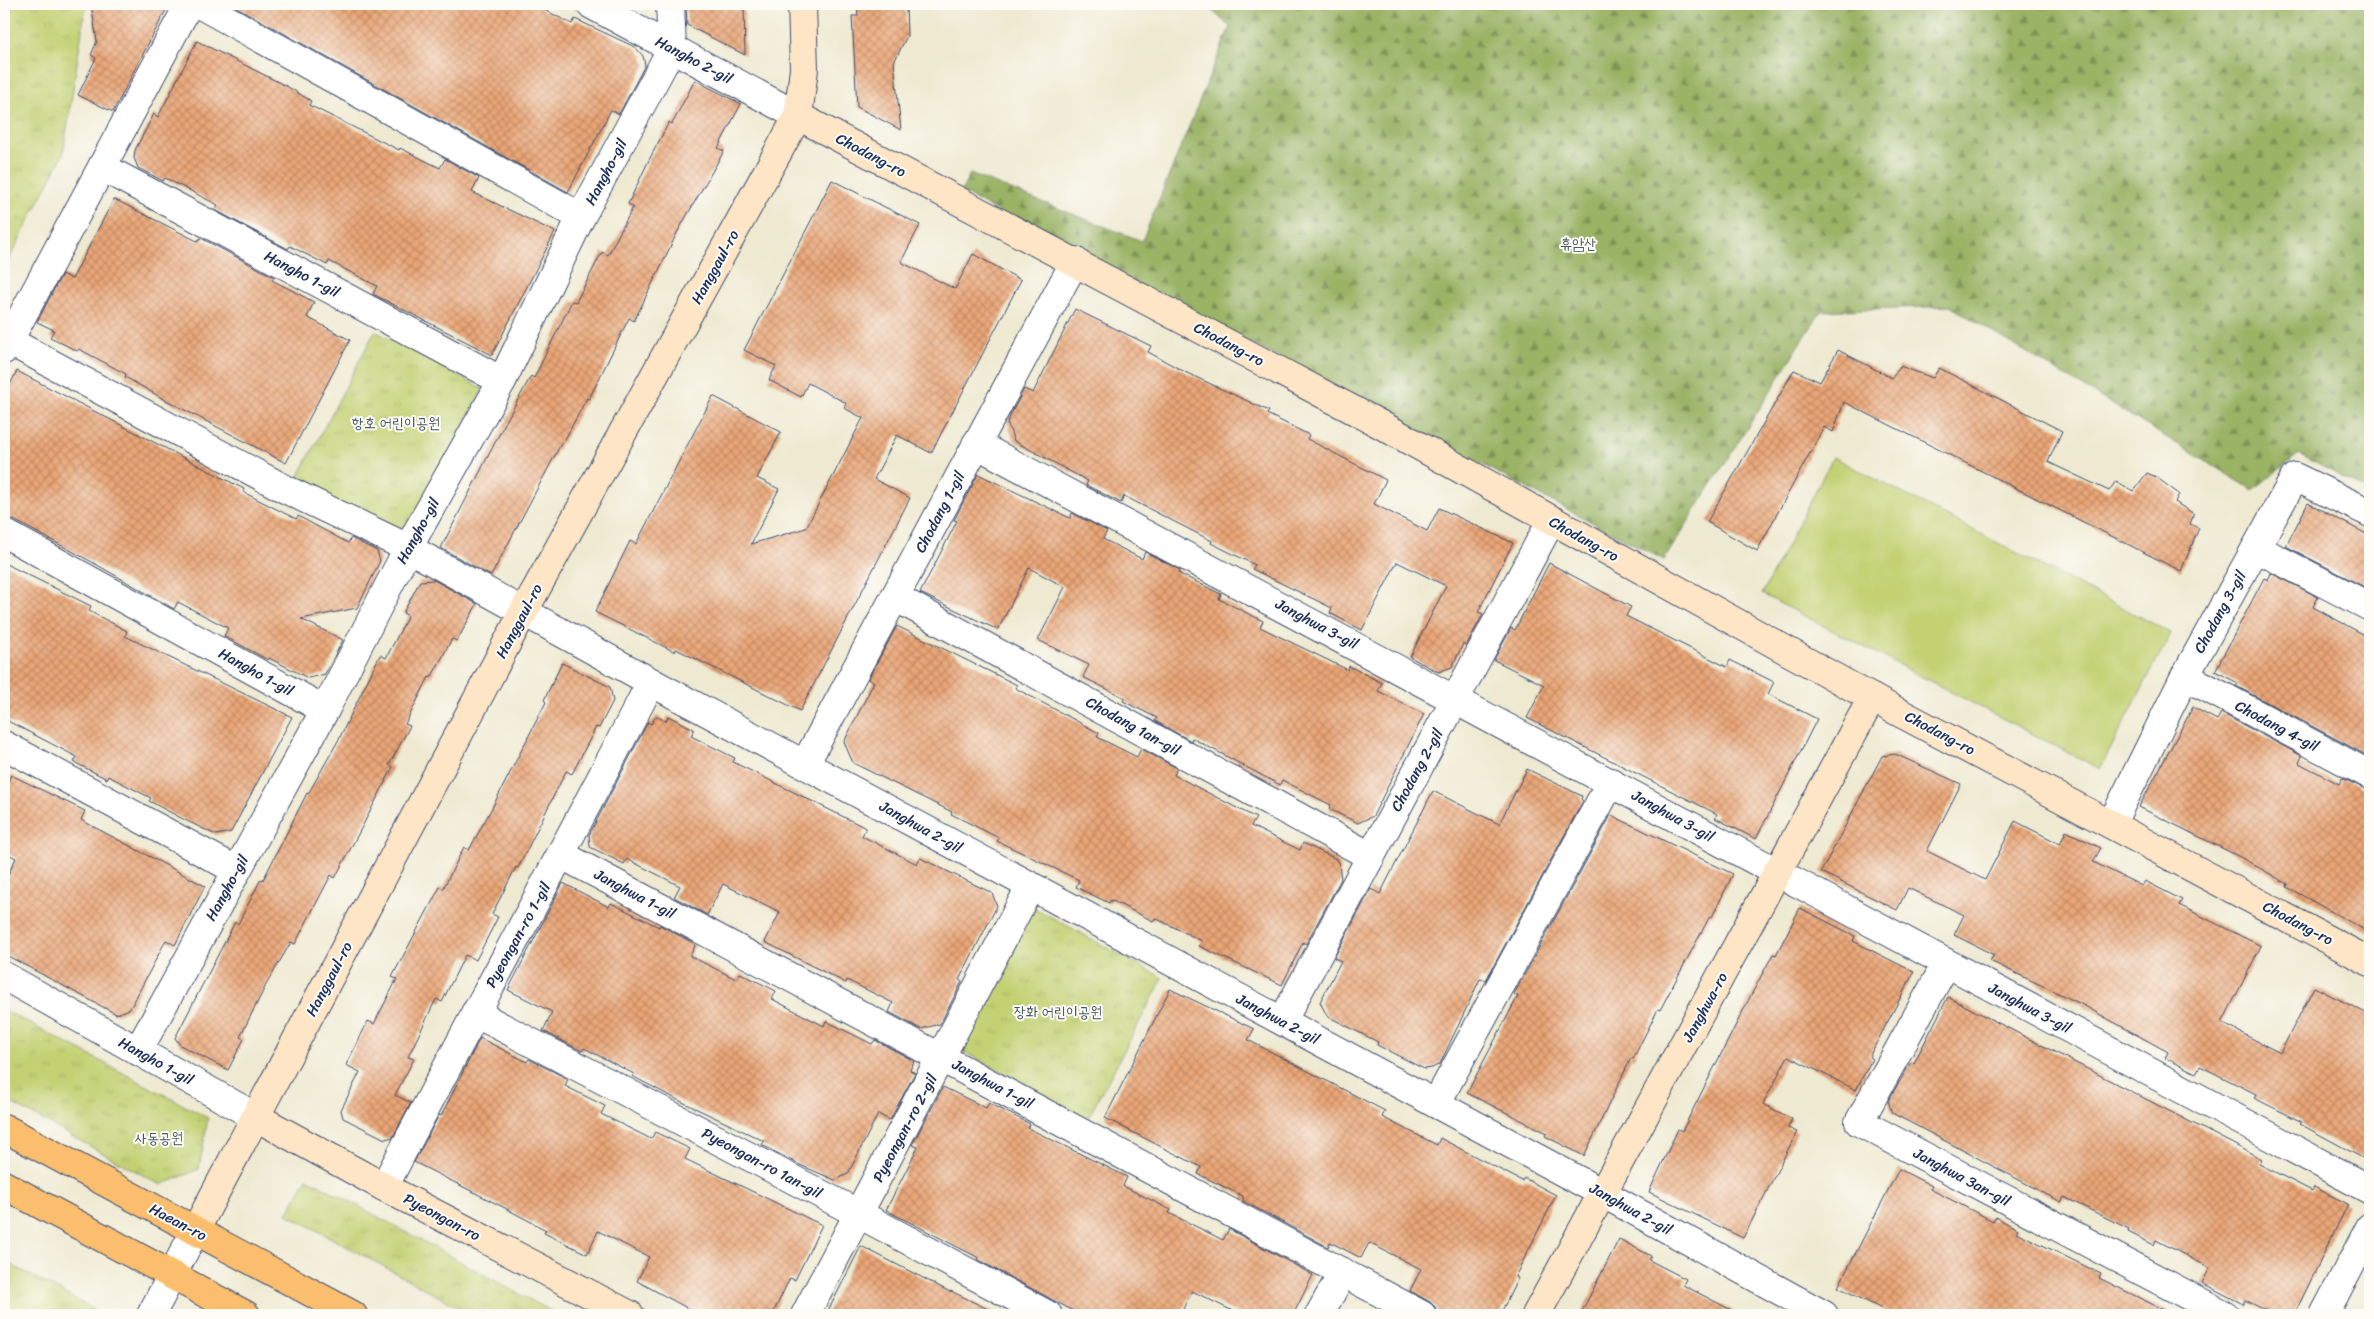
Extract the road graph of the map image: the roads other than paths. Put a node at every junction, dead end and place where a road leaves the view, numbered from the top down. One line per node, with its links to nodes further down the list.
1 (189, 4): 8 (street)
2 (198, 4): 9 (street)
3 (590, 4): 6 (street, Hangho 2-gil)
4 (670, 4): 6 (street)
5 (802, 4): 7 (street, Hanggaul-ro)
6 (672, 48): 7 (street, Hangho 2-gil); 9 (street, Hangho-gil)
7 (798, 116): 10 (street, Chodang-ro); 21 (street, Hanggaul-ro)
8 (102, 167): 11 (street); 12 (street, Hangho 1-gil)
9 (581, 217): 12 (street, Hangho-gil)
10 (1074, 261): 13 (street, Chodang 1-gil); 15 (street, Chodang-ro)
11 (6, 346): 17 (street)
12 (502, 381): 17 (street, Hangho-gil)
13 (976, 444): 19 (street, Chodang 1-gil); 24 (street, Janghwa 3-gil)
14 (2370, 513): 18 (street, Chodang 3-gil)
15 (1551, 521): 24 (street, Chodang 2-gil); 25 (street, Chodang-ro)
16 (4, 532): 26 (street, Hangho 1-gil)
17 (408, 548): 21 (street, Janghwa 2-gil); 26 (street, Hangho-gil)
18 (2256, 548): 20 (street); 22 (street, Chodang 3-gil)
19 (895, 597): 28 (street, Chodang 1-gil); 33 (street, Chodang 1an-gil)
20 (2370, 607)
21 (524, 611): 23 (street, Janghwa 2-gil); 45 (street, Hanggaul-ro)
22 (2185, 676): 29 (street, Chodang 4-gil); 31 (street, Chodang 3-gil)
23 (651, 682): 28 (street, Janghwa 2-gil); 32 (street, Pyeongan-ro 1-gil)
24 (1456, 698): 30 (street, Janghwa 3-gil); 33 (street, Chodang 2-gil)
25 (1872, 698): 31 (street, Chodang-ro); 35 (street, Janghwa-ro)
26 (325, 710): 34 (street, Hangho-gil)
27 (4, 745): 34 (street)
28 (805, 764): 36 (street, Janghwa 2-gil)
29 (2370, 775)
30 (1611, 782): 35 (street, Janghwa 3-gil); 44 (street)
31 (2112, 823): 37 (street, Chodang-ro)
32 (562, 855): 40 (street, Pyeongan-ro 1-gil); 43 (street, Janghwa 1-gil)
33 (1370, 856): 41 (street, Chodang 2-gil)
34 (236, 870): 42 (street, Hangho-gil)
35 (1778, 873): 38 (street, Janghwa 3-gil); 50 (street, Janghwa-ro)
36 (1030, 888): 41 (street, Janghwa 2-gil); 43 (street, Pyeongan-ro 2-gil)
37 (2370, 962)
38 (1946, 964): 49 (street, Janghwa 3-gil); 66 (street, Janghwa 3an-gil)
39 (4, 976): 42 (street, Hangho 1-gil)
40 (475, 1014): 48 (street, Pyeongan-ro 1-gil); 51 (street, Pyeongan-ro 1an-gil)
41 (1283, 1020): 44 (street, Janghwa 2-gil)
42 (138, 1051): 45 (street, Hangho 1-gil)
43 (943, 1057): 51 (street, Pyeongan-ro 2-gil); 54 (street, Janghwa 1-gil)
44 (1436, 1104): 50 (street, Janghwa 2-gil)
45 (256, 1116): 48 (street, Pyeongan-ro); 53 (street, Hanggaul-ro)
46 (4, 1128): 53 (main road, Haean-ro)
47 (4, 1185): 55 (main road)
48 (384, 1187): 59 (street, Pyeongan-ro)
49 (2370, 1190)
50 (1602, 1193): 64 (street, Janghwa-ro); 65 (street, Janghwa 2-gil)
51 (859, 1214): 60 (street, Pyeongan-ro 2-gil); 61 (street, Pyeongan-ro 1an-gil)
52 (2370, 1227): 67 (street)
53 (196, 1231): 55 (street); 58 (main road, Haean-ro)
54 (1343, 1272): 62 (street); 63 (street, Janghwa 1-gil)
55 (173, 1275): 56 (street); 57 (main road)
56 (151, 1315)
57 (246, 1315)
58 (353, 1315)
59 (630, 1315)
60 (805, 1315)
61 (1048, 1315)
62 (1319, 1315)
63 (1422, 1315)
64 (1536, 1315)
65 (1824, 1315)
66 (2225, 1315)
67 (2324, 1315)

